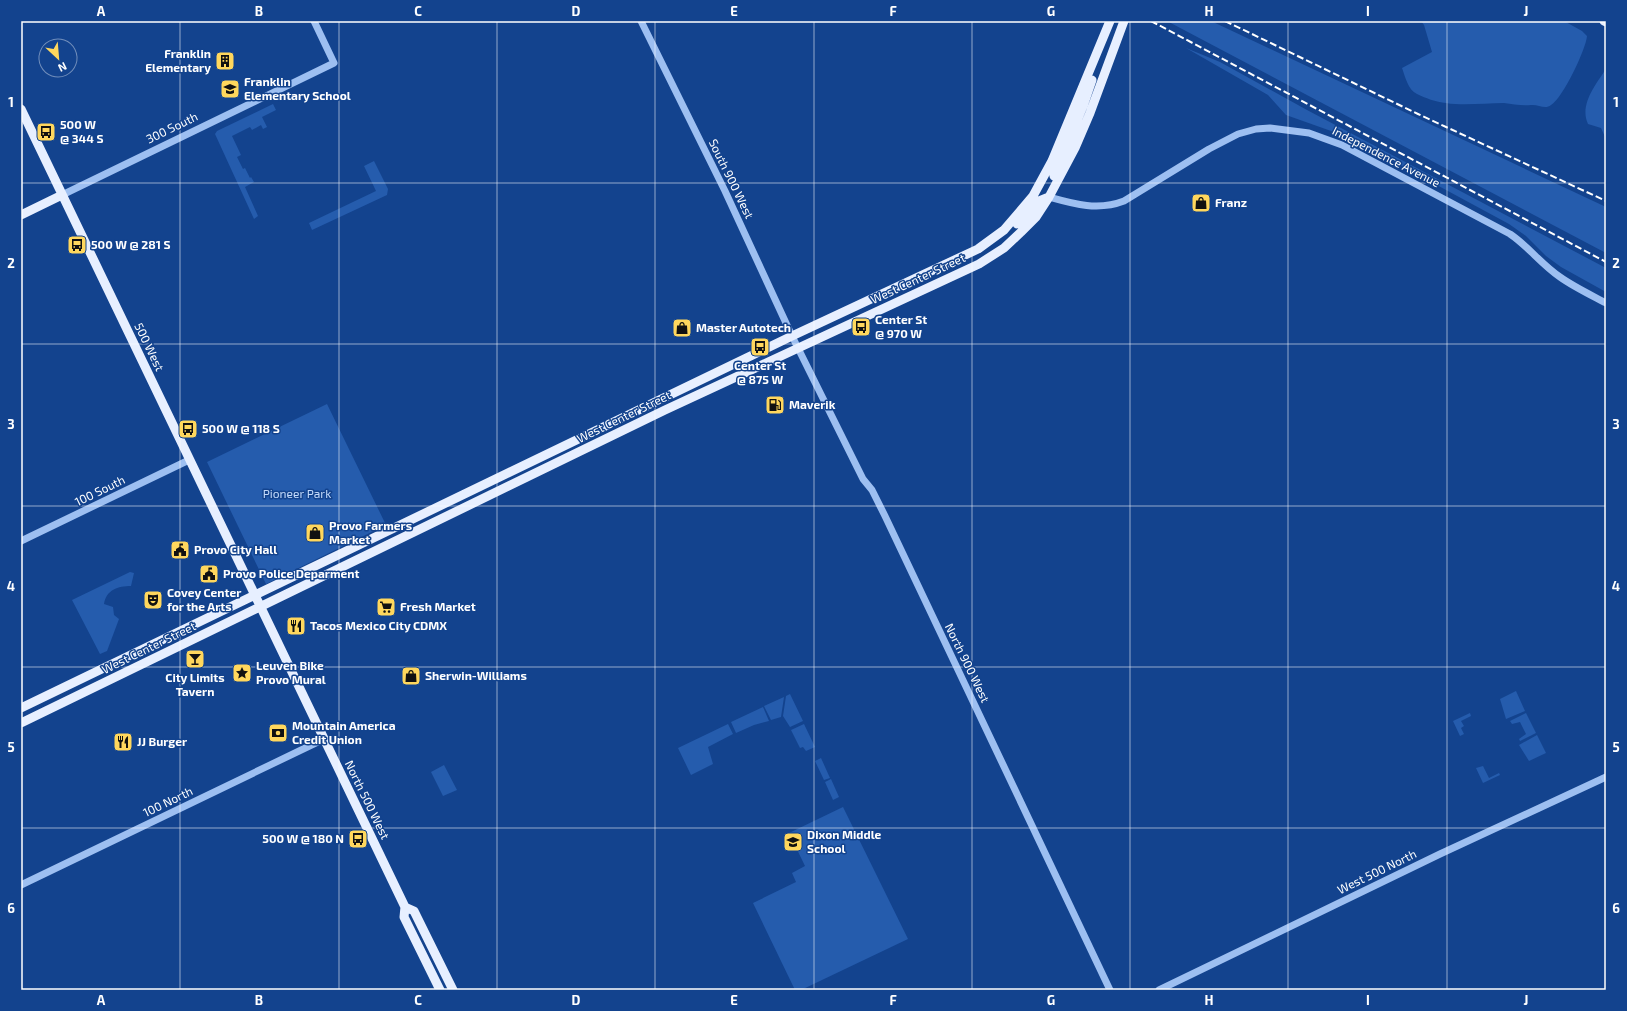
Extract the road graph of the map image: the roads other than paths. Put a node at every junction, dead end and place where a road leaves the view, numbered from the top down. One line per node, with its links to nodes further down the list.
1 (314, 21): 7 (street, 300 South)
2 (641, 21): 12 (street, South 900 West)
3 (1124, 21): 8 (main road, West Center Street)
4 (1108, 25): 5 (main road, West Center Street)
5 (1102, 40): 8 (main road); 10 (main road, West Center Street)
6 (21, 109): 7 (main road, 500 West)
7 (62, 195): 9 (main road, 300 South); 14 (main road, 500 West)
8 (1049, 197): 10 (main road); 11 (street, Independence Avenue); 13 (main road, West Center Street)
9 (21, 215)
10 (982, 246): 12 (main road, West Center Street)
11 (1606, 303)
12 (792, 336): 13 (street, South 900 West); 16 (main road, West Center Street)
13 (798, 348): 17 (main road, West Center Street); 26 (street, North 900 West)
14 (189, 460): 15 (street, 100 South); 16 (main road, 500 West)
15 (21, 542)
16 (255, 596): 17 (main road, North 500 West); 18 (main road, West Center Street)
17 (261, 608): 19 (main road, West Center Street); 20 (main road, North 500 West)
18 (21, 708)
19 (21, 723)
20 (324, 739): 22 (street, 100 North); 23 (main road, North 500 West)
21 (1606, 777): 27 (street, West 500 North)
22 (21, 885)
23 (406, 907): 24 (main road, North 500 West); 25 (main road, North 500 West)
24 (440, 990)
25 (453, 990)
26 (1110, 990)
27 (1159, 990)

